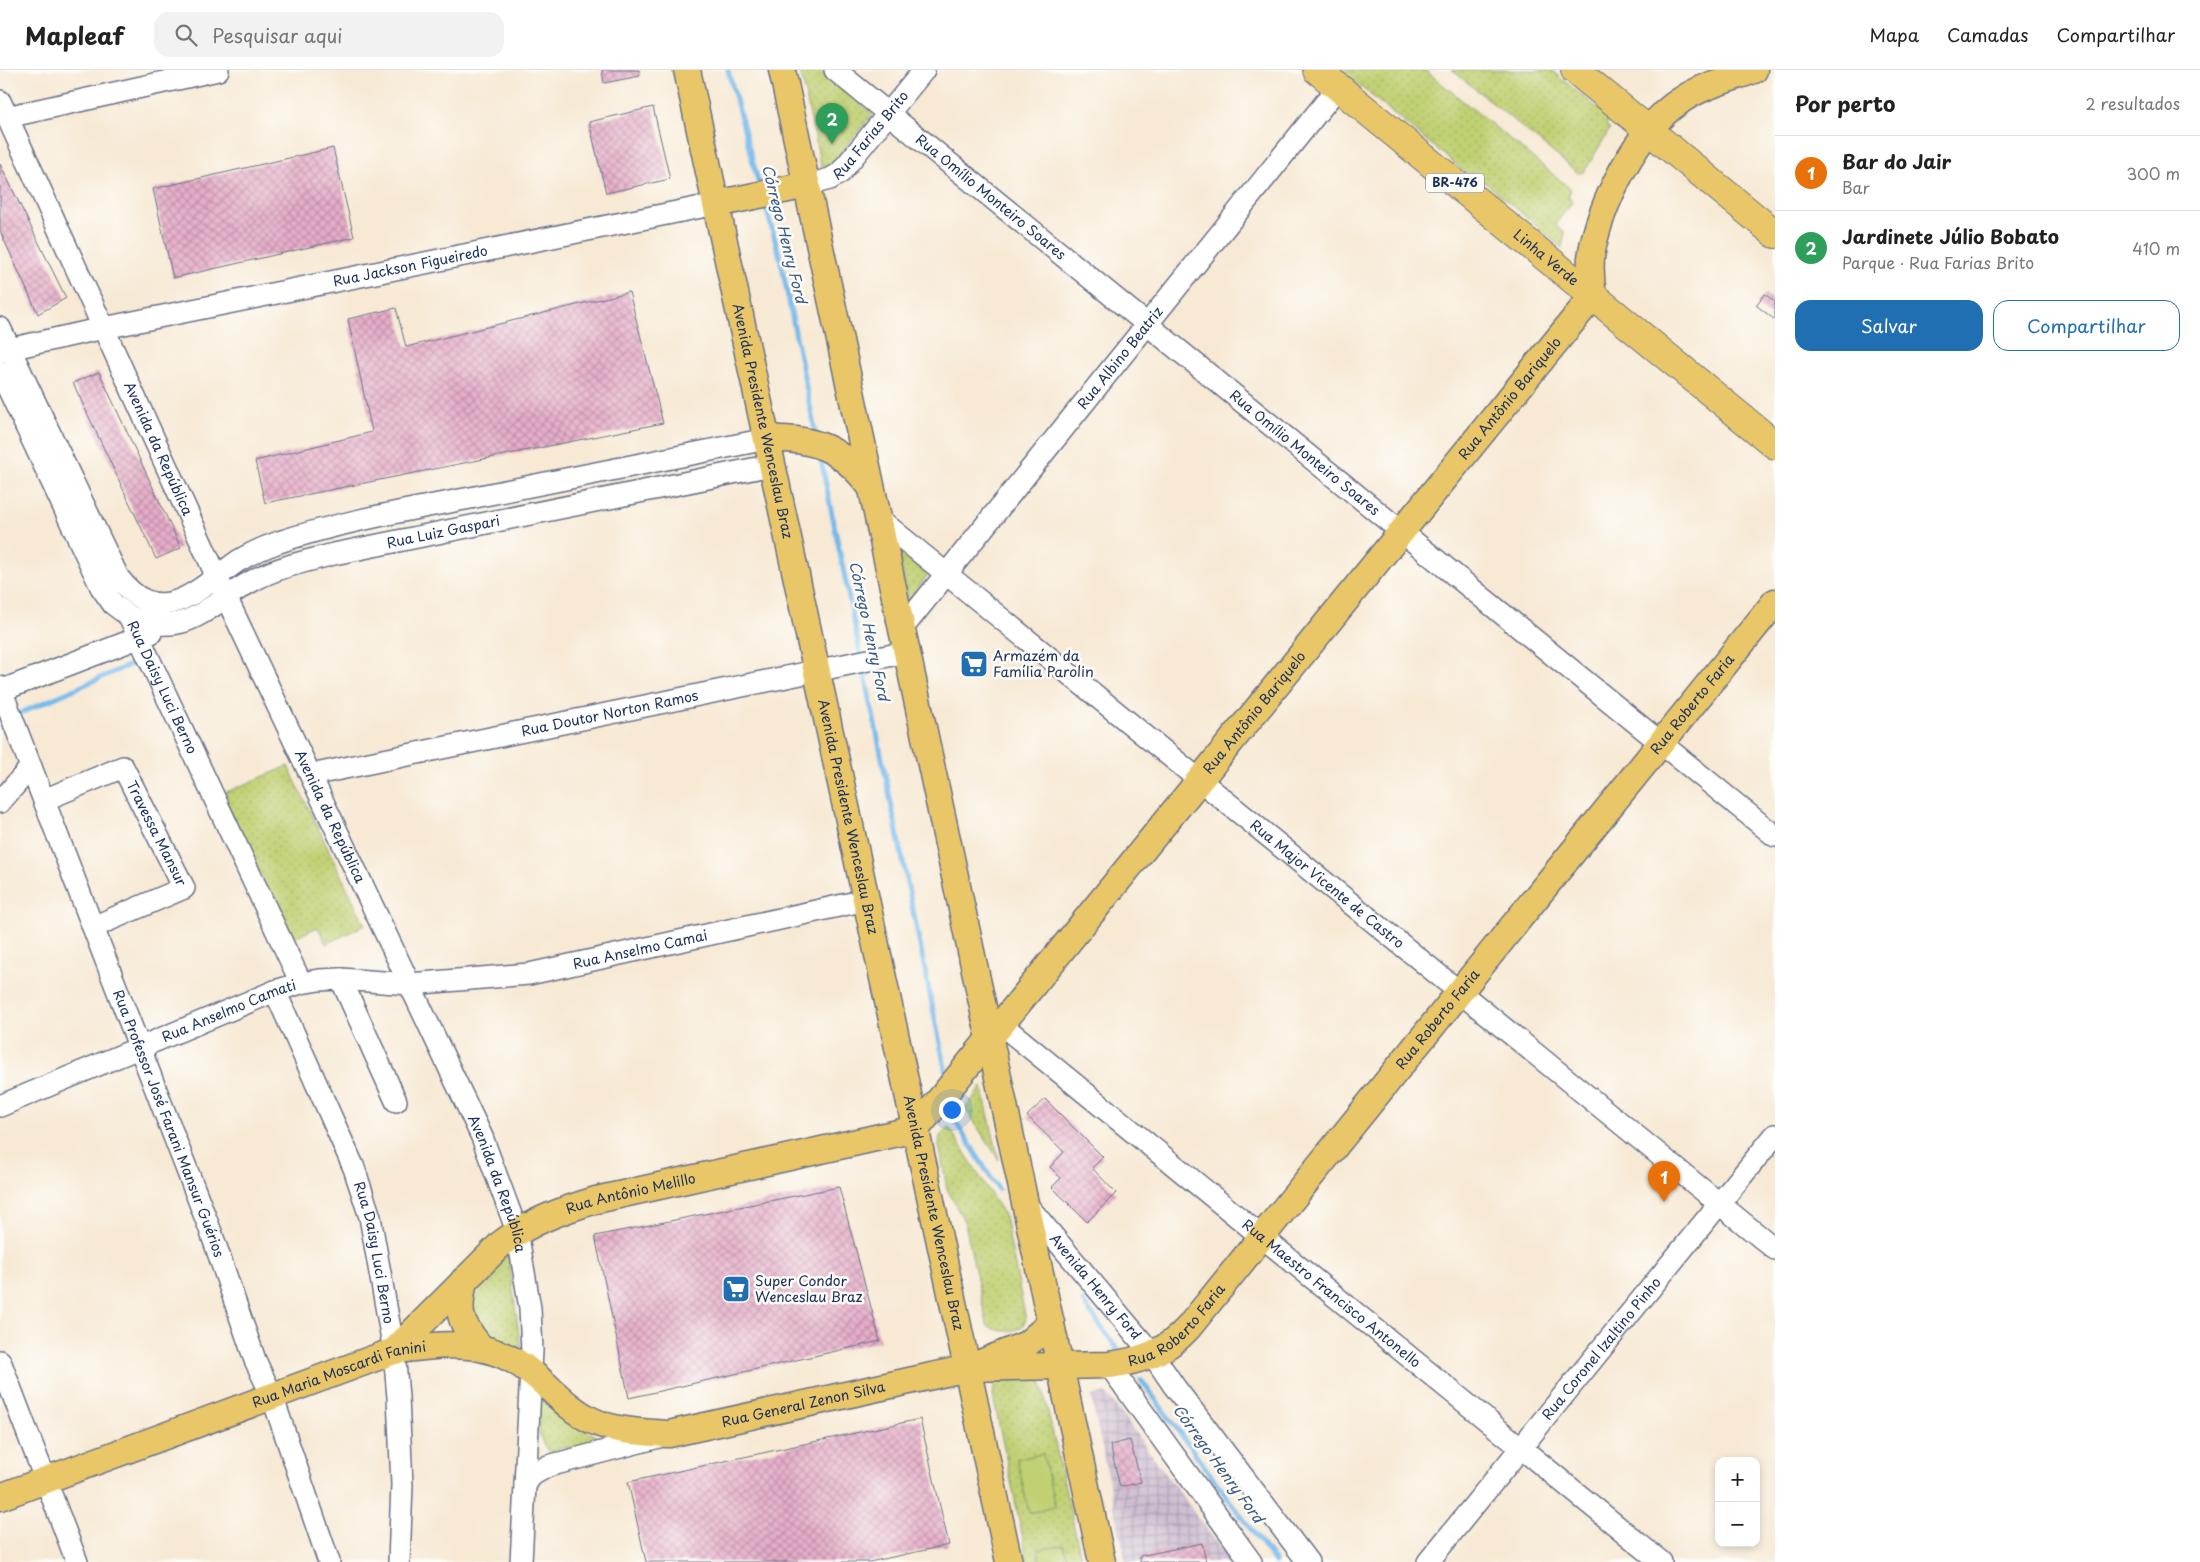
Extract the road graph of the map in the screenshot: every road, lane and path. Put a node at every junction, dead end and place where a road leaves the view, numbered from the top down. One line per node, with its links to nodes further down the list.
1 (218, 70): 10 (street)
2 (687, 70): 14 (main road, Avenida Presidente Wenceslau Braz)
3 (782, 70): 13 (main road)
4 (835, 70): 11 (street, Rua Omílio Monteiro Soares)
5 (924, 70): 11 (street, Rua Farias Brito)
6 (1317, 70): 9 (highway, Linha Verde / BR-476)
7 (1575, 70): 12 (highway)
8 (1754, 70): 12 (main road)
9 (1338, 87): 16 (highway, Linha Verde / BR-476); 17 (street, Rua Albino Beatriz)
10 (4, 109): 19 (street, Avenida da República)
11 (888, 114): 13 (street, Rua Farias Brito); 17 (street, Rua Omílio Monteiro Soares)
12 (1649, 130): 15 (highway); 16 (main road)
13 (799, 186): 14 (main road); 25 (main road)
14 (724, 202): 19 (street, Rua Jackson Figueiredo); 22 (main road, Avenida Presidente Wenceslau Braz)
15 (1775, 234)
16 (1593, 296): 23 (highway, Linha Verde / BR-476); 27 (main road, Rua Antônio Bariquelo)
17 (1146, 324): 27 (street, Rua Omílio Monteiro Soares); 28 (street, Rua Albino Beatriz)
18 (0, 328): 20 (street, Rua Daisy Luci Berno)
19 (104, 328): 20 (street, Rua Jackson Figueiredo); 29 (street, Avenida da República)
20 (5, 350): 31 (street, Rua Daisy Luci Berno)
21 (0, 371): 33 (street, Rua Daisy Luci Berno)
22 (772, 439): 24 (main road, Avenida Presidente Wenceslau Braz); 25 (main road); 29 (street, Rua Luiz Gaspari)
23 (1775, 446)
24 (772, 465): 30 (street, Rua Luiz Gaspari); 37 (main road, Avenida Presidente Wenceslau Braz)
25 (865, 478): 26 (main road)
26 (879, 519): 28 (street, Rua Major Vicente de Castro); 36 (main road)
27 (1402, 532): 39 (street, Rua Omílio Monteiro Soares); 42 (main road, Rua Antônio Bariquelo)
28 (945, 573): 36 (street, Rua Albino Beatriz); 42 (street, Rua Major Vicente de Castro)
29 (217, 576): 30 (street, Avenida da República); 31 (street, Rua Luiz Gaspari)
30 (226, 597): 34 (street, Rua Luiz Gaspari); 41 (street, Avenida da República)
31 (140, 599)
32 (1775, 602): 39 (main road, Rua Roberto Faria)
33 (129, 616): 34 (street, Rua Luiz Gaspari); 35 (street, Rua Daisy Luci Berno)
34 (169, 626): 35 (street)
35 (139, 638): 38 (street); 49 (street, Rua Daisy Luci Berno)
36 (905, 640): 37 (street, Rua Doutor Norton Ramos); 53 (main road)
37 (825, 669): 41 (street, Rua Doutor Norton Ramos); 46 (main road, Avenida Presidente Wenceslau Braz)
38 (5, 699): 40 (street, Rua Professor José Farani Mansur Guérios)
39 (1661, 743): 45 (street, Rua Omílio Monteiro Soares); 52 (main road, Rua Roberto Faria)
40 (31, 767): 43 (street, Rua Professor José Farani Mansur Guérios); 44 (street)
41 (311, 775): 50 (street, Avenida da República)
42 (1200, 781): 52 (street, Rua Major Vicente de Castro); 53 (main road, Rua Antônio Bariquelo)
43 (44, 800): 47 (street, Rua Professor José Farani Mansur Guérios); 47 (street, Travessa Mansur)
44 (0, 802)
45 (1775, 836)
46 (866, 900): 50 (street, Rua Anselmo Camai); 57 (main road, Avenida Presidente Wenceslau Braz)
47 (93, 928): 54 (street, Rua Professor José Farani Mansur Guérios)
48 (341, 979): 49 (street, Rua Anselmo Camati); 50 (street, Rua Anselmo Camati); 55 (street)
49 (301, 982): 51 (street, Rua Anselmo Camati)
50 (410, 984): 61 (street, Avenida da República)
51 (275, 991): 54 (street, Rua Anselmo Camati); 67 (street, Rua Daisy Luci Berno)
52 (1459, 992): 60 (street, Rua Major Vicente de Castro); 62 (main road, Rua Roberto Faria)
53 (989, 1041): 57 (main road, Rua Antônio Bariquelo); 59 (main road); 62 (street, Rua Maestro Francisco Antonello)
54 (139, 1047): 56 (street, Rua Anselmo Camati); 74 (street, Rua Professor José Farani Mansur Guérios)
55 (396, 1100)
56 (0, 1106)
57 (916, 1130): 61 (main road, Rua Antônio Melillo); 72 (main road, Avenida Presidente Wenceslau Braz)
58 (1775, 1135): 60 (street, Rua Coronel Izaltino Pinho)
59 (1026, 1204): 65 (main road); 68 (street, Avenida Henry Ford)
60 (1719, 1204): 63 (street, Rua Major Vicente de Castro); 77 (street, Rua Coronel Izaltino Pinho)
61 (517, 1231): 64 (main road, Rua Antônio Melillo); 73 (street, Avenida da República)
62 (1262, 1237): 68 (main road, Rua Roberto Faria); 77 (street, Rua Maestro Francisco Antonello)
63 (1775, 1249)
64 (464, 1280): 66 (main road); 67 (main road, Rua Antônio Melillo)
65 (1051, 1323): 70 (main road); 72 (main road)
66 (480, 1347): 67 (main road, Rua Maria Moscardi Fanini); 73 (main road, Rua Maria Moscardi Fanini)
67 (394, 1351): 74 (main road, Rua Maria Moscardi Fanini); 84 (street, Rua Daisy Luci Berno)
68 (1153, 1355): 71 (main road, Rua Roberto Faria); 89 (street, Avenida Henry Ford)
69 (0, 1361): 79 (street)
70 (1060, 1366): 71 (main road, Rua Roberto Faria); 72 (main road, Rua General Zenon Silva); 87 (main road)
71 (1109, 1366): 88 (street)
72 (968, 1368): 75 (main road, Rua General Zenon Silva); 86 (main road, Avenida Presidente Wenceslau Braz)
73 (532, 1373): 75 (main road, Rua Maria Moscardi Fanini); 76 (street, Avenida da República)
74 (272, 1396): 79 (main road, Rua Maria Moscardi Fanini); 83 (street, Rua Professor José Farani Mansur Guérios)
75 (669, 1434): 78 (street, Rua General Zenon Silva)
76 (528, 1436): 78 (street); 80 (street, Avenida da República)
77 (1521, 1448): 90 (street, Rua Coronel Izaltino Pinho); 91 (street, Rua Maestro Francisco Antonello)
78 (548, 1466): 80 (street, Rua General Zenon Silva)
79 (46, 1480): 81 (main road, Rua Maria Moscardi Fanini); 82 (street)
80 (525, 1485): 85 (street, Avenida da República)
81 (0, 1497)
82 (77, 1562)
83 (329, 1562)
84 (399, 1562)
85 (521, 1562)
86 (1009, 1562)
87 (1102, 1562)
88 (1251, 1562)
89 (1308, 1562)
90 (1428, 1562)
91 (1661, 1562)

